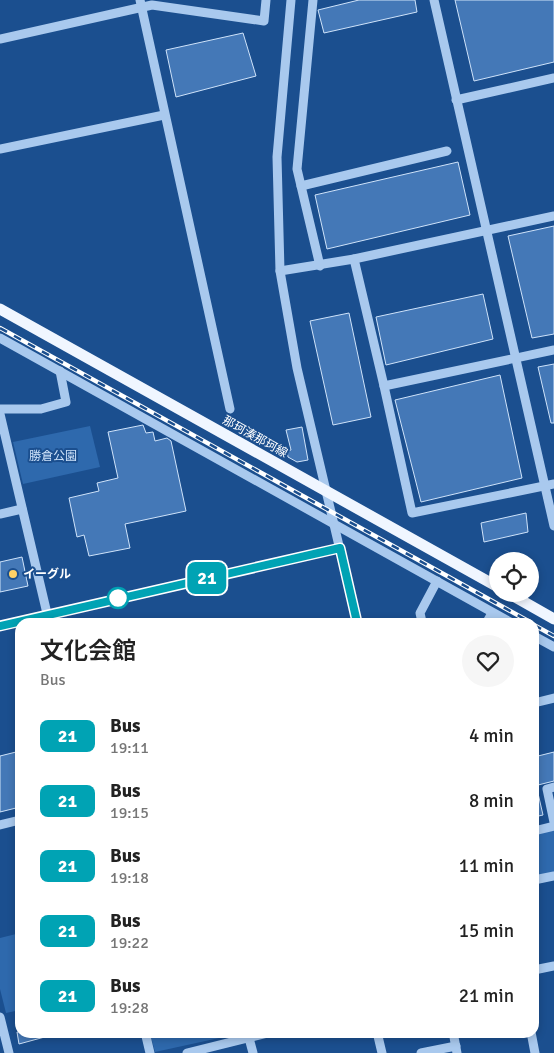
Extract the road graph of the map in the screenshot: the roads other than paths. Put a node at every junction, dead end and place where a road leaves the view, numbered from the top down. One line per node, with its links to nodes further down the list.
1 (266, 0): 5 (street)
2 (291, 0): 17 (street)
3 (313, 0): 12 (street)
4 (434, 0): 8 (street)
5 (141, 3): 6 (street); 9 (street)
6 (0, 39)
7 (554, 78): 8 (street)
8 (456, 100): 14 (street)
9 (164, 115): 10 (street); 25 (street)
10 (0, 149)
11 (447, 151): 12 (street)
12 (301, 186): 16 (street)
13 (554, 216): 14 (street)
14 (486, 231): 15 (street); 21 (street)
15 (354, 259): 16 (street); 23 (street)
16 (320, 266): 17 (street)
17 (280, 272): 28 (street)
18 (0, 309): 28 (main road, 那珂湊那珂線)
19 (0, 338): 22 (street)
20 (554, 350): 21 (street)
21 (515, 358): 23 (street); 27 (street)
22 (60, 371): 24 (street); 31 (street)
23 (384, 386): 27 (street)
24 (0, 409)
25 (230, 409)
26 (0, 414): 29 (street)
27 (549, 486): 32 (street)
28 (326, 492): 31 (street); 35 (main road, 那珂湊那珂線)
29 (22, 509): 30 (street); 38 (street)
30 (0, 514)
31 (334, 524): 33 (street); 34 (street)
32 (554, 526)
33 (340, 548): 39 (street); 40 (street)
34 (437, 581): 37 (street); 41 (street)
35 (489, 582)
36 (524, 602): 44 (main road)
37 (492, 612): 42 (street); 43 (street)
38 (48, 618)
39 (52, 618)
40 (356, 618)
41 (421, 618)
42 (489, 618)
43 (503, 618)
44 (554, 619)
45 (15, 624): 46 (street)
46 (0, 626)
47 (539, 639): 48 (street)
48 (554, 647)
49 (554, 698): 50 (street)
50 (539, 702)
51 (554, 787): 53 (street)
52 (15, 821): 54 (street)
53 (554, 822)
54 (0, 825)
55 (554, 826): 56 (street)
56 (539, 830)
57 (554, 876): 58 (street)
58 (539, 879)
59 (554, 966): 60 (street)
60 (539, 969)
61 (0, 1017): 67 (street)
62 (146, 1038): 68 (street)
63 (249, 1038): 69 (street); 70 (street)
64 (378, 1038): 71 (street)
65 (531, 1038): 73 (street)
66 (457, 1049): 72 (street)
67 (9, 1053)
68 (150, 1053)
69 (187, 1053)
70 (253, 1053)
71 (382, 1053)
72 (421, 1053)
73 (535, 1053)

